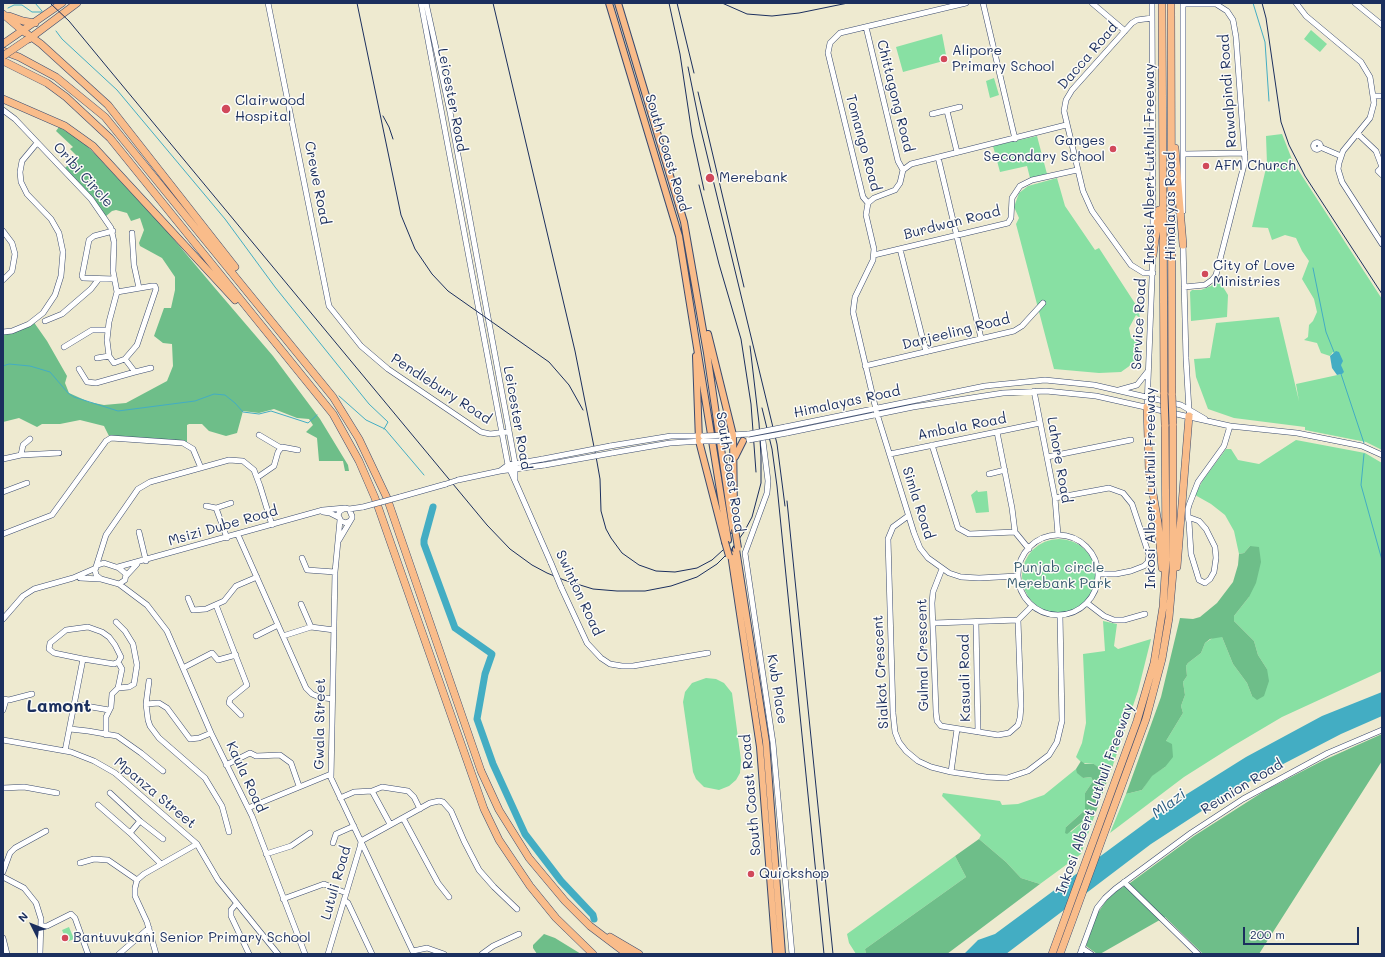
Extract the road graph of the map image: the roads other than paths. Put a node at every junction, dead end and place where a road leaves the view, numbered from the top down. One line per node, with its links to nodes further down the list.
1 (62, 3): 21 (highway)
2 (77, 3): 23 (highway)
3 (268, 3): 94 (street, Crewe Road)
4 (421, 3): 64 (street, Leicester Road)
5 (426, 3): 63 (street, Leicester Road)
6 (609, 3): 19 (main road, South Coast Road)
7 (618, 3): 18 (main road, South Coast Road)
8 (966, 3): 24 (street)
9 (983, 3): 47 (street)
10 (1092, 3): 25 (street)
11 (1152, 3): 20 (street, Service Road)
12 (1162, 3): 60 (highway, Inkosi Albert Luthuli Freeway)
13 (1171, 3): 39 (highway, Inkosi Albert Luthuli Freeway)
14 (1296, 3): 37 (street)
15 (1355, 3): 22 (street)
16 (1183, 4): 51 (street, Rawalpindi Road); 52 (street, Himalayas Road)
17 (3, 14): 21 (highway); 26 (highway)
18 (621, 16): 19 (main road); 27 (main road, South Coast Road)
19 (613, 18): 28 (main road, South Coast Road)
20 (1152, 18): 25 (street, Dacca Road); 73 (street, Service Road)
21 (35, 23): 26 (highway)
22 (1382, 25)
23 (46, 26): 29 (highway); 31 (highway)
24 (866, 27): 56 (street, Chittagong Road); 62 (street, Tomango Road)
25 (1125, 31): 45 (street, Dacca Road)
26 (20, 33): 29 (highway); 30 (highway)
27 (627, 34): 28 (main road); 35 (main road, South Coast Road)
28 (619, 37): 36 (main road, South Coast Road)
29 (30, 38): 31 (highway); 33 (highway, bridge)
30 (3, 44)
31 (42, 44): 84 (highway)
32 (3, 50): 84 (highway)
33 (3, 56)
34 (3, 61): 92 (highway)
35 (642, 83): 36 (main road); 58 (main road, South Coast Road)
36 (634, 85): 61 (main road, South Coast Road)
37 (1374, 96): 38 (street); 46 (street)
38 (1382, 96)
39 (1171, 98): 70 (highway); 194 (highway, Inkosi Albert Luthuli Freeway, bridge)
40 (3, 99): 92 (highway)
41 (960, 107): 43 (street)
42 (3, 110): 48 (street, Oribi Circle)
43 (947, 111): 44 (street); 50 (street)
44 (932, 114)
45 (1066, 125): 47 (street); 57 (street, Dacca Road)
46 (1358, 134): 53 (street); 55 (street)
47 (1015, 139): 50 (street)
48 (37, 142): 66 (street, Oribi Circle); 89 (street)
49 (1320, 147): 53 (street)
50 (957, 152): 54 (street)
51 (1245, 152): 52 (street); 80 (street, Rawalpindi Road)
52 (1184, 154): 70 (street, Himalayas Road)
53 (1341, 156): 69 (street)
54 (938, 157): 56 (street); 68 (street)
55 (1382, 167): 59 (street)
56 (903, 170): 62 (street)
57 (1077, 170): 68 (street, Burdwan Road); 74 (street, Dacca Road)
58 (670, 174): 61 (main road); 75 (main road, South Coast Road)
59 (1382, 175)
60 (1163, 176): 73 (highway); 185 (highway, Inkosi Albert Luthuli Freeway, bridge)
61 (662, 177): 76 (main road, South Coast Road)
62 (868, 202): 72 (street, Tomango Road)
63 (468, 211): 64 (street); 103 (street, Leicester Road)
64 (461, 212): 104 (street, Leicester Road)
65 (3, 231): 78 (street)
66 (113, 231): 77 (street); 79 (street)
67 (132, 233): 81 (street)
68 (956, 235): 71 (street, Burdwan Road); 90 (street)
69 (1382, 244)
70 (1183, 245): 80 (street, Himalayas Road)
71 (900, 249): 72 (street, Burdwan Road); 93 (street)
72 (874, 255): 98 (street)
73 (1153, 255): 74 (street, Service Road)
74 (1153, 273): 101 (street, Service Road)
75 (694, 276): 76 (main road); 85 (main road, South Coast Road)
76 (686, 278): 87 (main road, South Coast Road)
77 (114, 279): 79 (street); 82 (street)
78 (3, 280)
79 (98, 280): 86 (street)
80 (1184, 287): 110 (street, Himalayas Road)
81 (139, 288): 82 (street); 97 (street)
82 (117, 292): 88 (street)
83 (1044, 303): 90 (street, Darjeeling Road)
84 (270, 318): 267 (highway)
85 (702, 319): 118 (main road); 158 (main road, South Coast Road)
86 (45, 321)
87 (694, 328): 120 (main road); 165 (main road, South Coast Road)
88 (107, 330): 91 (street); 95 (street)
89 (3, 332)
90 (981, 338): 93 (street, Darjeeling Road)
91 (64, 347)
92 (282, 350): 287 (highway)
93 (926, 352): 98 (street, Darjeeling Road)
94 (369, 354): 116 (street, Pendlebury Road)
95 (109, 356): 96 (street); 97 (street)
96 (97, 358)
97 (125, 359): 102 (street)
98 (865, 366): 109 (street)
99 (151, 368): 102 (street)
100 (79, 369): 102 (street)
101 (1149, 369): 105 (street); 107 (street, Service Road)
102 (135, 372)
103 (497, 374): 104 (street); 116 (street, Leicester Road)
104 (492, 376): 116 (street, Leicester Road)
105 (1116, 390): 107 (street, Himalayas Road); 109 (street, Himalayas Road)
106 (1034, 391): 108 (street, Himalayas Road); 111 (street, Himalayas Road); 112 (street, Lahore Road)
107 (1148, 397): 108 (street, Service Road); 110 (street, Himalayas Road)
108 (1147, 407): 110 (street, Himalayas Road); 185 (highway)
109 (875, 408): 111 (street, Simla Road); 114 (street, Himalayas Road, bridge)
110 (1189, 412): 113 (street, Himalayas Road); 194 (highway)
111 (877, 414): 121 (street, Himalayas Road, bridge); 128 (street, Simla Road)
112 (1040, 423): 115 (street, Ambala Road); 131 (street, Lahore Road)
113 (1230, 426): 130 (street, Himalayas Road); 154 (street)
114 (762, 432): 118 (street, Himalayas Road, bridge); 121 (street, Kwb Place, bridge)
115 (997, 432): 124 (street, Ambala Road); 138 (street)
116 (506, 433): 134 (street, Leicester Road); 135 (street, Leicester Road)
117 (259, 435): 125 (street)
118 (731, 438): 120 (street, Himalayas Road, bridge); 123 (street, Himalayas Road); 133 (main road)
119 (30, 439): 129 (street)
120 (701, 439): 134 (street, Himalayas Road, bridge); 137 (street, Himalayas Road, bridge); 165 (main road)
121 (763, 439): 123 (street, Himalayas Road, bridge); 292 (street, Kwb Place)
122 (1131, 440): 131 (street)
123 (746, 441): 133 (main road)
124 (932, 444): 128 (street, Ambala Road); 160 (street)
125 (281, 448): 126 (street); 142 (street)
126 (298, 450)
127 (59, 453): 129 (street)
128 (890, 454): 153 (street, Simla Road)
129 (21, 455): 132 (street)
130 (1382, 455)
131 (1047, 456): 146 (street, Lahore Road)
132 (3, 459)
133 (733, 462): 158 (main road)
134 (515, 464): 135 (street, Himalayas Road); 137 (street, Leicester Road)
135 (508, 465): 139 (street, Leicester Road); 140 (street)
136 (201, 468): 142 (street); 161 (street); 167 (street)
137 (516, 470): 139 (street, Himalayas Road); 143 (street, Leicester Road)
138 (1005, 470): 141 (street); 160 (street)
139 (510, 471): 140 (street, Msizi Dube Road); 143 (street, Leicester Road)
140 (500, 472): 149 (street, Msizi Dube Road, bridge)
141 (989, 474)
142 (258, 477): 157 (street)
143 (515, 479): 205 (street, Swinton Road, bridge)
144 (27, 483): 145 (street)
145 (3, 492)
146 (1055, 498): 163 (street, Lahore Road); 178 (street)
147 (231, 502): 150 (street)
148 (206, 506): 150 (street)
149 (363, 507): 151 (street, Msizi Dube Road); 155 (street, Msizi Dube Road)
150 (216, 508): 164 (street)
151 (347, 509): 152 (street, Msizi Dube Road); 155 (street); 156 (street)
152 (316, 513): 156 (street, Msizi Dube Road); 157 (street, Msizi Dube Road)
153 (908, 516): 176 (street, Simla Road); 230 (street, Sialkot Crescent)
154 (1188, 517): 154 (street)
155 (351, 518): 156 (street, Msizi Dube Road); 166 (street, Gwala Street)
156 (339, 519): 166 (street, Gwala Street)
157 (272, 526): 162 (street, Msizi Dube Road)
158 (734, 530): 169 (main road, South Coast Road, bridge)
159 (139, 532): 171 (street)
160 (1014, 532): 168 (street)
161 (3, 534)
162 (238, 535): 164 (street, Msizi Dube Road); 181 (street)
163 (1058, 535): 168 (street); 178 (street)
164 (226, 538): 171 (street, Msizi Dube Road)
165 (727, 541): 169 (main road, bridge)
166 (336, 548): 177 (street, Gwala Street)
167 (101, 549): 173 (street); 174 (street)
168 (1028, 549): 179 (street)
169 (734, 552): 290 (main road, South Coast Road); 291 (main road, South Coast Road)
170 (302, 558): 177 (street)
171 (146, 561): 172 (street, Msizi Dube Road)
172 (137, 563): 175 (street, Msizi Dube Road); 180 (street)
173 (107, 564): 174 (street); 175 (street, Kaula Road)
174 (97, 566): 182 (street); 183 (street)
175 (117, 568): 180 (street, Kaula Road)
176 (942, 569): 179 (street, Simla Road); 199 (street, Gulmal Crescent)
177 (335, 572): 202 (street, Gwala Street)
178 (1098, 574): 188 (street)
179 (1018, 576): 191 (street)
180 (126, 577): 184 (street); 186 (street, Kaula Road)
181 (257, 577): 190 (street); 200 (street)
182 (73, 578): 183 (street, Kaula Road); 195 (street)
183 (101, 579): 184 (street, Kaula Road)
184 (119, 584): 186 (street, Kaula Road)
185 (1164, 592): 272 (highway, Inkosi Albert Luthuli Freeway)
186 (134, 593): 209 (street, Kaula Road)
187 (188, 598): 190 (street)
188 (1087, 603): 192 (street); 193 (street)
189 (301, 604): 201 (street)
190 (216, 605): 206 (street)
191 (1032, 606): 193 (street); 196 (street)
192 (1145, 614)
193 (1060, 615): 230 (street, Sialkot Crescent)
194 (1169, 618): 274 (highway, Inkosi Albert Luthuli Freeway)
195 (3, 619)
196 (1018, 620): 198 (street); 223 (street, Gulmal Crescent)
197 (116, 622): 211 (street)
198 (976, 622): 199 (street); 223 (street, Kasuali Road)
199 (934, 623): 220 (street, Gulmal Crescent)
200 (278, 625): 203 (street); 204 (street)
201 (311, 627): 202 (street); 204 (street)
202 (334, 630): 213 (street, Gwala Street)
203 (256, 636)
204 (283, 636): 213 (street)
205 (708, 653)
206 (236, 656): 209 (street); 219 (street)
207 (83, 659): 208 (street); 208 (street); 215 (street)
208 (118, 662): 211 (street)
209 (183, 668): 224 (street, Kaula Road)
210 (149, 682): 216 (street)
211 (118, 688): 218 (street)
212 (32, 694): 214 (street)
213 (332, 699): 231 (street, Gwala Street)
214 (4, 700): 217 (street)
215 (74, 704): 218 (street); 221 (street)
216 (146, 704): 224 (street); 246 (street)
217 (3, 710)
218 (109, 710): 225 (street)
219 (241, 715)
220 (957, 729): 223 (street, Gulmal Crescent); 230 (street)
221 (70, 730): 225 (street); 227 (street)
222 (1382, 730): 259 (street, Reunion Road)
223 (978, 732)
224 (211, 733): 228 (street, Kaula Road)
225 (106, 736): 229 (street)
226 (3, 740): 227 (street, Mpanza Street)
227 (65, 751): 252 (street, Mpanza Street)
228 (226, 765): 232 (street); 239 (street, Kaula Road)
229 (163, 771)
230 (950, 772)
231 (331, 774): 232 (street); 237 (street, Gwala Street)
232 (299, 786): 239 (street)
233 (3, 788): 235 (street)
234 (372, 791): 237 (street); 240 (street); 243 (street)
235 (57, 793)
236 (110, 793): 242 (street)
237 (340, 798): 244 (street, Gwala Street)
238 (98, 805): 247 (street)
239 (248, 808): 253 (street, Kaula Road)
240 (420, 809): 241 (street); 265 (street)
241 (403, 818): 243 (street); 261 (street)
242 (140, 821): 247 (street); 249 (street)
243 (390, 824): 250 (street)
244 (354, 826): 250 (street, Gwala Street); 251 (street)
245 (46, 831): 256 (street)
246 (229, 832)
247 (130, 833): 255 (street)
248 (310, 833): 253 (street)
249 (162, 839)
250 (361, 841): 260 (street, Lutuli Road); 273 (street, Gwala Street)
251 (333, 843)
252 (197, 844): 255 (street); 264 (street, Mpanza Street)
253 (266, 854): 262 (street, Kaula Road)
254 (80, 863): 258 (street)
255 (161, 864): 258 (street)
256 (3, 872)
257 (3, 877): 266 (street)
258 (137, 880): 268 (street)
259 (1124, 882): 271 (street, Reunion Road); 295 (street)
260 (346, 893): 262 (street); 263 (street, Lutuli Road)
261 (449, 897)
262 (283, 898): 282 (street, Kaula Road)
263 (344, 900): 283 (street, Lutuli Road); 284 (street)
264 (236, 904): 280 (street); 281 (street, Mpanza Street)
265 (517, 909)
266 (41, 926): 276 (street); 277 (street)
267 (590, 926): 288 (highway); 289 (highway)
268 (149, 928): 278 (street); 279 (street)
269 (519, 934): 286 (street)
270 (3, 938): 275 (street)
271 (1082, 948): 293 (street, Reunion Road); 294 (street)
272 (1053, 951)
273 (414, 952): 285 (street)
274 (1061, 952)
275 (7, 954)
276 (40, 954)
277 (88, 954)
278 (119, 954)
279 (156, 954)
280 (249, 954)
281 (278, 954)
282 (305, 954)
283 (328, 954)
284 (372, 954)
285 (444, 954)
286 (482, 954)
287 (593, 954)
288 (626, 954)
289 (639, 954)
290 (776, 954)
291 (782, 954)
292 (792, 954)
293 (1080, 954)
294 (1091, 954)
295 (1198, 954)

